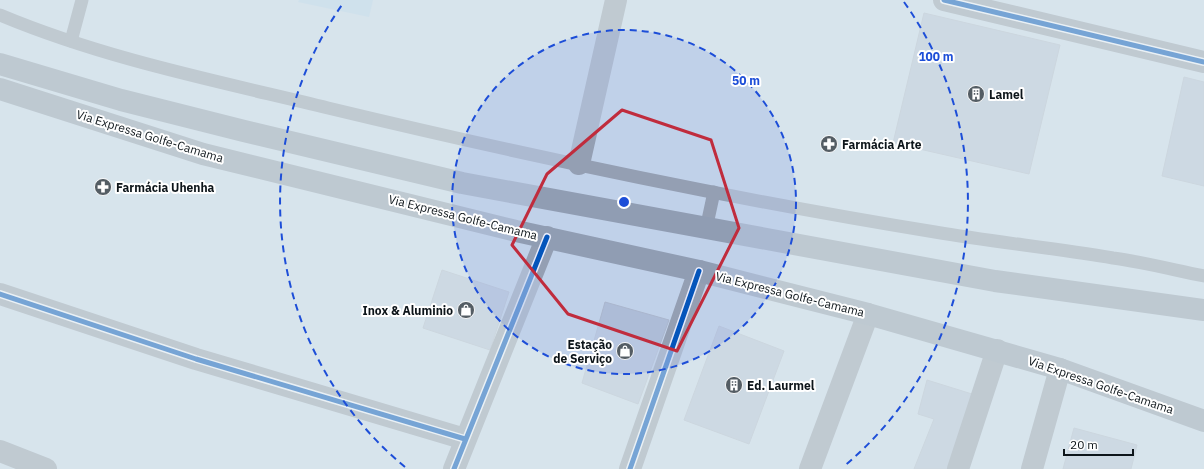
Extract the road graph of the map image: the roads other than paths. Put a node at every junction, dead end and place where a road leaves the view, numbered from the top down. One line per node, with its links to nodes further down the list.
1 (82, 0): 5 (lane)
2 (616, 0): 9 (street)
3 (944, 0): 6 (street)
4 (0, 15): 5 (lane)
5 (71, 41): 9 (lane)
6 (1204, 62)
7 (0, 64): 11 (highway)
8 (0, 89): 12 (highway, Via Expressa Golfe-Camama)
9 (579, 164): 10 (lane)
10 (714, 192): 11 (lane); 14 (lane)
11 (706, 229): 16 (highway)
12 (547, 237): 13 (highway, Via Expressa Golfe-Camama); 21 (street)
13 (699, 271): 17 (highway, Via Expressa Golfe-Camama); 25 (street)
14 (1204, 276)
15 (0, 294): 21 (street)
16 (1204, 310)
17 (868, 314): 18 (highway, Via Expressa Golfe-Camama); 26 (street)
18 (996, 350): 19 (highway, Via Expressa Golfe-Camama); 27 (street)
19 (1060, 369): 20 (highway, Via Expressa Golfe-Camama); 28 (street)
20 (1204, 420)
21 (465, 439): 24 (street)
22 (0, 451): 23 (street)
23 (46, 469)
24 (454, 469)
25 (630, 469)
26 (810, 469)
27 (958, 469)
28 (1032, 469)

